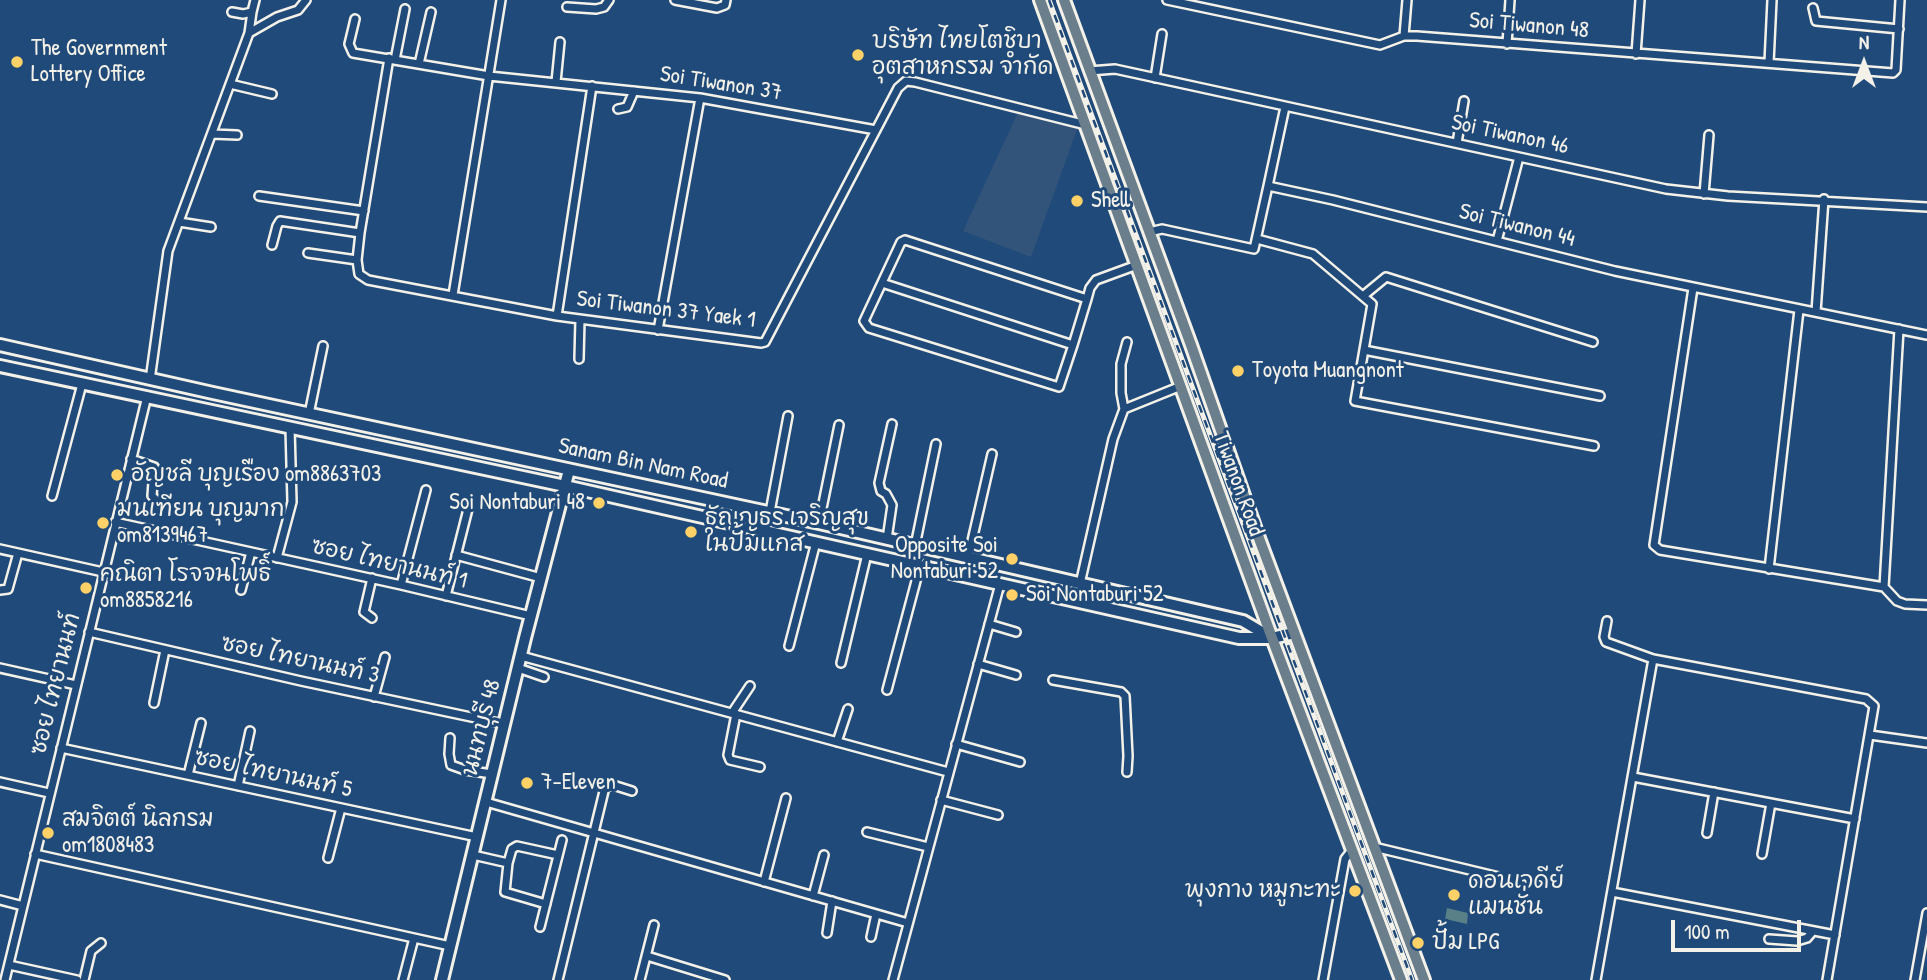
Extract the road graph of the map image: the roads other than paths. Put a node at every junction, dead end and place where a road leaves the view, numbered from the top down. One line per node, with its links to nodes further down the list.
1 (255, 0): 19 (street)
2 (306, 0): 23 (street)
3 (501, 0): 33 (street)
4 (609, 0): 15 (street)
5 (675, 0): 6 (street)
6 (726, 0)
7 (1041, 0): 43 (main road, Tiwanon Road)
8 (1064, 0): 32 (main road, Tiwanon Road)
9 (1167, 0): 25 (street, Soi Tiwanon 48)
10 (1407, 0): 25 (street)
11 (1510, 0): 27 (street)
12 (1640, 0): 28 (street)
13 (1772, 0): 30 (street)
14 (1900, 0): 22 (street)
15 (568, 7)
16 (1813, 8): 22 (street)
17 (405, 9): 29 (street)
18 (232, 12): 19 (street)
19 (252, 12): 23 (street)
20 (431, 12): 31 (street)
21 (355, 19): 29 (street, Soi Tiwanon 37)
22 (1899, 29): 30 (street, Soi Tiwanon 48)
23 (250, 33): 36 (street)
24 (1162, 34): 34 (street)
25 (1404, 36): 27 (street, Soi Tiwanon 48)
26 (560, 42): 35 (street)
27 (1507, 44): 28 (street, Soi Tiwanon 48)
28 (1636, 54): 30 (street, Soi Tiwanon 48)
29 (392, 59): 31 (street, Soi Tiwanon 37); 58 (street)
30 (1769, 63)
31 (419, 64): 33 (street, Soi Tiwanon 37)
32 (1089, 71): 34 (street, Soi Tiwanon 46); 41 (main road, Tiwanon Road)
33 (489, 76): 35 (street, Soi Tiwanon 37); 71 (street)
34 (1155, 78): 44 (street, Soi Tiwanon 46)
35 (556, 82): 37 (street, Soi Tiwanon 37)
36 (230, 84): 39 (street); 48 (street)
37 (592, 86): 38 (street, Soi Tiwanon 37); 76 (street)
38 (634, 91): 40 (street, Soi Tiwanon 37); 45 (street)
39 (272, 94)
40 (701, 98): 47 (street, Soi Tiwanon 37); 79 (street)
41 (1099, 99): 43 (main road); 61 (main road, Tiwanon Road)
42 (1464, 101): 51 (street)
43 (1079, 106): 46 (main road, Tiwanon Road)
44 (1285, 107): 51 (street, Soi Tiwanon 46); 53 (street)
45 (618, 109)
46 (1086, 125): 47 (street); 68 (main road, Tiwanon Road)
47 (876, 130): 79 (street, Soi Tiwanon 37 Yaek 1)
48 (212, 134): 49 (street); 59 (street)
49 (237, 135)
50 (1709, 135): 54 (street)
51 (1457, 143): 52 (street, Soi Tiwanon 46)
52 (1519, 157): 54 (street, Soi Tiwanon 46); 64 (street)
53 (1268, 186): 63 (street); 64 (street, Soi Tiwanon 44)
54 (1704, 194): 56 (street, Soi Tiwanon 46)
55 (259, 195): 58 (street)
56 (1824, 199): 57 (street, Soi Tiwanon 46); 75 (street)
57 (1927, 207)
58 (364, 211): 62 (street)
59 (179, 222): 60 (street); 89 (street)
60 (211, 227)
61 (1149, 232): 63 (street); 142 (main road, Tiwanon Road)
62 (360, 233): 65 (street); 67 (street)
63 (1257, 239): 72 (street)
64 (1497, 241): 70 (street, Soi Tiwanon 44)
65 (272, 245)
66 (308, 253): 67 (street)
67 (357, 260): 71 (street, Soi Tiwanon 37 Yaek 1)
68 (1137, 265): 73 (street); 91 (main road, Tiwanon Road)
69 (882, 283): 73 (street); 85 (street); 85 (street)
70 (1693, 288): 74 (street, Soi Tiwanon 44); 124 (street)
71 (453, 295): 76 (street, Soi Tiwanon 37 Yaek 1)
72 (1363, 296): 82 (street); 86 (street)
73 (1087, 299): 85 (street)
74 (1799, 310): 75 (street, Soi Tiwanon 44); 124 (street)
75 (1816, 312): 78 (street, Soi Tiwanon 44)
76 (557, 316): 77 (street, Soi Tiwanon 37 Yaek 1)
77 (580, 319): 79 (street, Soi Tiwanon 37 Yaek 1); 87 (street)
78 (1899, 329): 80 (street, Soi Tiwanon 44); 131 (street)
79 (658, 330)
80 (1927, 335)
81 (1127, 342): 94 (street)
82 (1593, 342)
83 (0, 345): 89 (main road, Sanam Bin Nam Road)
84 (323, 345): 95 (street)
85 (1073, 345)
86 (1364, 350): 92 (street); 101 (street)
87 (579, 359)
88 (0, 366): 90 (main road, Sanam Bin Nam Road)
89 (150, 380): 93 (main road); 95 (main road, Sanam Bin Nam Road)
90 (82, 384): 93 (main road, Sanam Bin Nam Road); 107 (street)
91 (1181, 386): 94 (street); 143 (main road, Tiwanon Road)
92 (1600, 396)
93 (147, 397): 99 (main road, Sanam Bin Nam Road); 103 (street, ซอย ไทยานนท์)
94 (1124, 409): 129 (street)
95 (309, 414): 104 (main road, Sanam Bin Nam Road)
96 (788, 416): 110 (street)
97 (892, 424): 113 (street)
98 (839, 425): 112 (street)
99 (290, 428): 105 (main road, Sanam Bin Nam Road); 121 (street)
100 (936, 444): 115 (street)
101 (1594, 446)
102 (992, 454): 122 (street)
103 (131, 459): 108 (street); 111 (street, ซอย ไทยานนท์)
104 (569, 470): 105 (main road, นนทบุรี 48); 110 (main road, Sanam Bin Nam Road)
105 (565, 486): 114 (main road, Sanam Bin Nam Road); 126 (main road, นนทบุรี 48)
106 (426, 490): 130 (street)
107 (52, 496)
108 (160, 504)
109 (468, 509): 120 (street)
110 (769, 512): 112 (main road, Sanam Bin Nam Road)
111 (116, 522): 117 (street, ซอย ไทยานนท์ 1); 125 (street, ซอย ไทยานนท์)
112 (819, 523): 113 (main road, Sanam Bin Nam Road)
113 (887, 539): 115 (main road, Sanam Bin Nam Road)
114 (816, 542): 119 (main road, Sanam Bin Nam Road); 144 (street)
115 (915, 546): 122 (main road, Sanam Bin Nam Road)
116 (0, 549): 118 (street)
117 (251, 552): 121 (street, ซอย ไทยานนท์ 1); 133 (street)
118 (18, 553): 125 (street); 132 (street)
119 (867, 554): 123 (main road, Sanam Bin Nam Road); 149 (street)
120 (456, 555): 126 (street); 134 (street)
121 (277, 558): 127 (street, ซอย ไทยานนท์ 1)
122 (968, 558): 129 (main road, Sanam Bin Nam Road)
123 (920, 566): 128 (main road, Sanam Bin Nam Road); 158 (street)
124 (1769, 569): 131 (street)
125 (103, 572): 140 (street, ซอย ไทยานนท์)
126 (541, 578): 136 (main road, นนทบุรี 48)
127 (372, 579): 130 (street, ซอย ไทยานนท์ 1); 137 (street)
128 (1000, 584): 139 (street); 143 (main road, Sanam Bin Nam Road)
129 (1080, 584): 143 (main road, Sanam Bin Nam Road)
130 (401, 585): 134 (street, ซอย ไทยานนท์ 1)
131 (1884, 587): 135 (street)
132 (0, 590)
133 (241, 590)
134 (446, 596): 136 (street, ซอย ไทยานนท์ 1)
135 (1927, 605)
136 (531, 617): 146 (main road, นนทบุรี 48)
137 (372, 618)
138 (1607, 621): 148 (street)
139 (989, 624): 141 (street); 150 (street)
140 (89, 632): 145 (street, ซอย ไทยานนท์ 3); 156 (street, ซอย ไทยานนท์)
141 (1016, 632)
142 (1294, 633): 143 (main road, Sanam Bin Nam Road); 197 (main road, Tiwanon Road)
143 (1272, 638): 198 (main road, Tiwanon Road)
144 (789, 646)
145 (165, 650): 159 (street, ซอย ไทยานนท์ 3); 160 (street)
146 (522, 656): 152 (main road, นนทบุรี 48); 162 (street)
147 (385, 657): 159 (street)
148 (1653, 659): 166 (street); 178 (street)
149 (841, 663)
150 (978, 664): 153 (street); 170 (street)
151 (0, 668): 156 (street)
152 (518, 668): 154 (street); 164 (main road, นนทบุรี 48)
153 (1016, 675)
154 (544, 677)
155 (1054, 680): 175 (street)
156 (76, 685): 171 (street, ซอย ไทยานนท์)
157 (750, 686): 162 (street)
158 (887, 690)
159 (374, 696): 164 (street, ซอย ไทยานนท์ 3)
160 (154, 703)
161 (848, 709): 168 (street)
162 (734, 714): 168 (street); 173 (street)
163 (201, 723): 176 (street)
164 (504, 724): 177 (main road, นนทบุรี 48)
165 (250, 731): 180 (street)
166 (1870, 735): 169 (street); 190 (street)
167 (450, 738): 177 (street)
168 (837, 742): 174 (street)
169 (1927, 743)
170 (956, 744): 172 (street); 174 (street)
171 (61, 747): 176 (street, ซอย ไทยานนท์ 5); 183 (street, ซอย ไทยานนท์)
172 (1020, 762)
173 (760, 767)
174 (948, 772): 185 (street)
175 (1127, 772)
176 (188, 775): 180 (street, ซอย ไทยานนท์ 5)
177 (492, 775): 186 (main road, นนทบุรี 48)
178 (1633, 777): 182 (street); 208 (street)
179 (0, 782): 183 (street)
180 (239, 786): 188 (street, ซอย ไทยานนท์ 5)
181 (632, 791): 193 (street)
182 (1714, 792): 187 (street); 192 (street)
183 (49, 793): 200 (street, ซอย ไทยานนท์)
184 (786, 799): 207 (street)
185 (941, 800): 189 (street); 196 (street)
186 (486, 802): 193 (street); 194 (main road, นนทบุรี 48)
187 (1770, 803): 190 (street); 199 (street)
188 (341, 808): 194 (street, ซอย ไทยานนท์ 5); 204 (street)
189 (998, 816)
190 (1855, 819): 221 (street)
191 (867, 832): 196 (street)
192 (1707, 833)
193 (594, 835): 207 (street); 236 (street)
194 (478, 837): 201 (main road, นนทบุรี 48)
195 (562, 840): 202 (street)
196 (928, 847): 216 (street)
197 (1374, 847): 206 (street); 242 (main road, Tiwanon Road)
198 (1352, 850): 240 (street); 241 (main road, Tiwanon Road)
199 (1762, 853)
200 (35, 854): 213 (street, ซอย ไทยานนท์); 223 (street)
201 (473, 855): 205 (street); 226 (main road, นนทบุรี 48)
202 (558, 855): 205 (street); 212 (street)
203 (824, 855): 209 (street)
204 (328, 858)
205 (508, 863): 212 (street)
206 (1499, 877)
207 (764, 882): 209 (street)
208 (1612, 892): 219 (street); 243 (street)
209 (813, 896): 211 (street)
210 (0, 900): 213 (street)
211 (832, 901): 215 (street); 220 (street)
212 (546, 904): 218 (street)
213 (23, 905): 229 (street, ซอย ไทยานนท์)
214 (1927, 913): 228 (street)
215 (876, 914): 216 (street); 222 (street)
216 (908, 923): 239 (street)
217 (654, 925): 227 (street)
218 (540, 926)
219 (1813, 931): 221 (street); 224 (street)
220 (827, 933)
221 (1835, 936): 244 (street)
222 (871, 937)
223 (414, 938): 226 (street); 234 (street)
224 (1769, 940)
225 (101, 943): 233 (street)
226 (450, 946): 235 (main road, นนทบุรี 48)
227 (647, 956): 230 (street); 237 (street)
228 (1923, 959): 245 (street)
229 (9, 965): 231 (street, ซอย ไทยานนท์); 232 (street)
230 (699, 976): 238 (street)
231 (5, 980)
232 (78, 980)
233 (84, 980)
234 (403, 980)
235 (442, 980)
236 (558, 980)
237 (639, 980)
238 (725, 980)
239 (893, 980)
240 (1323, 980)
241 (1401, 980)
242 (1424, 980)
243 (1596, 980)
244 (1826, 980)
245 (1915, 980)

